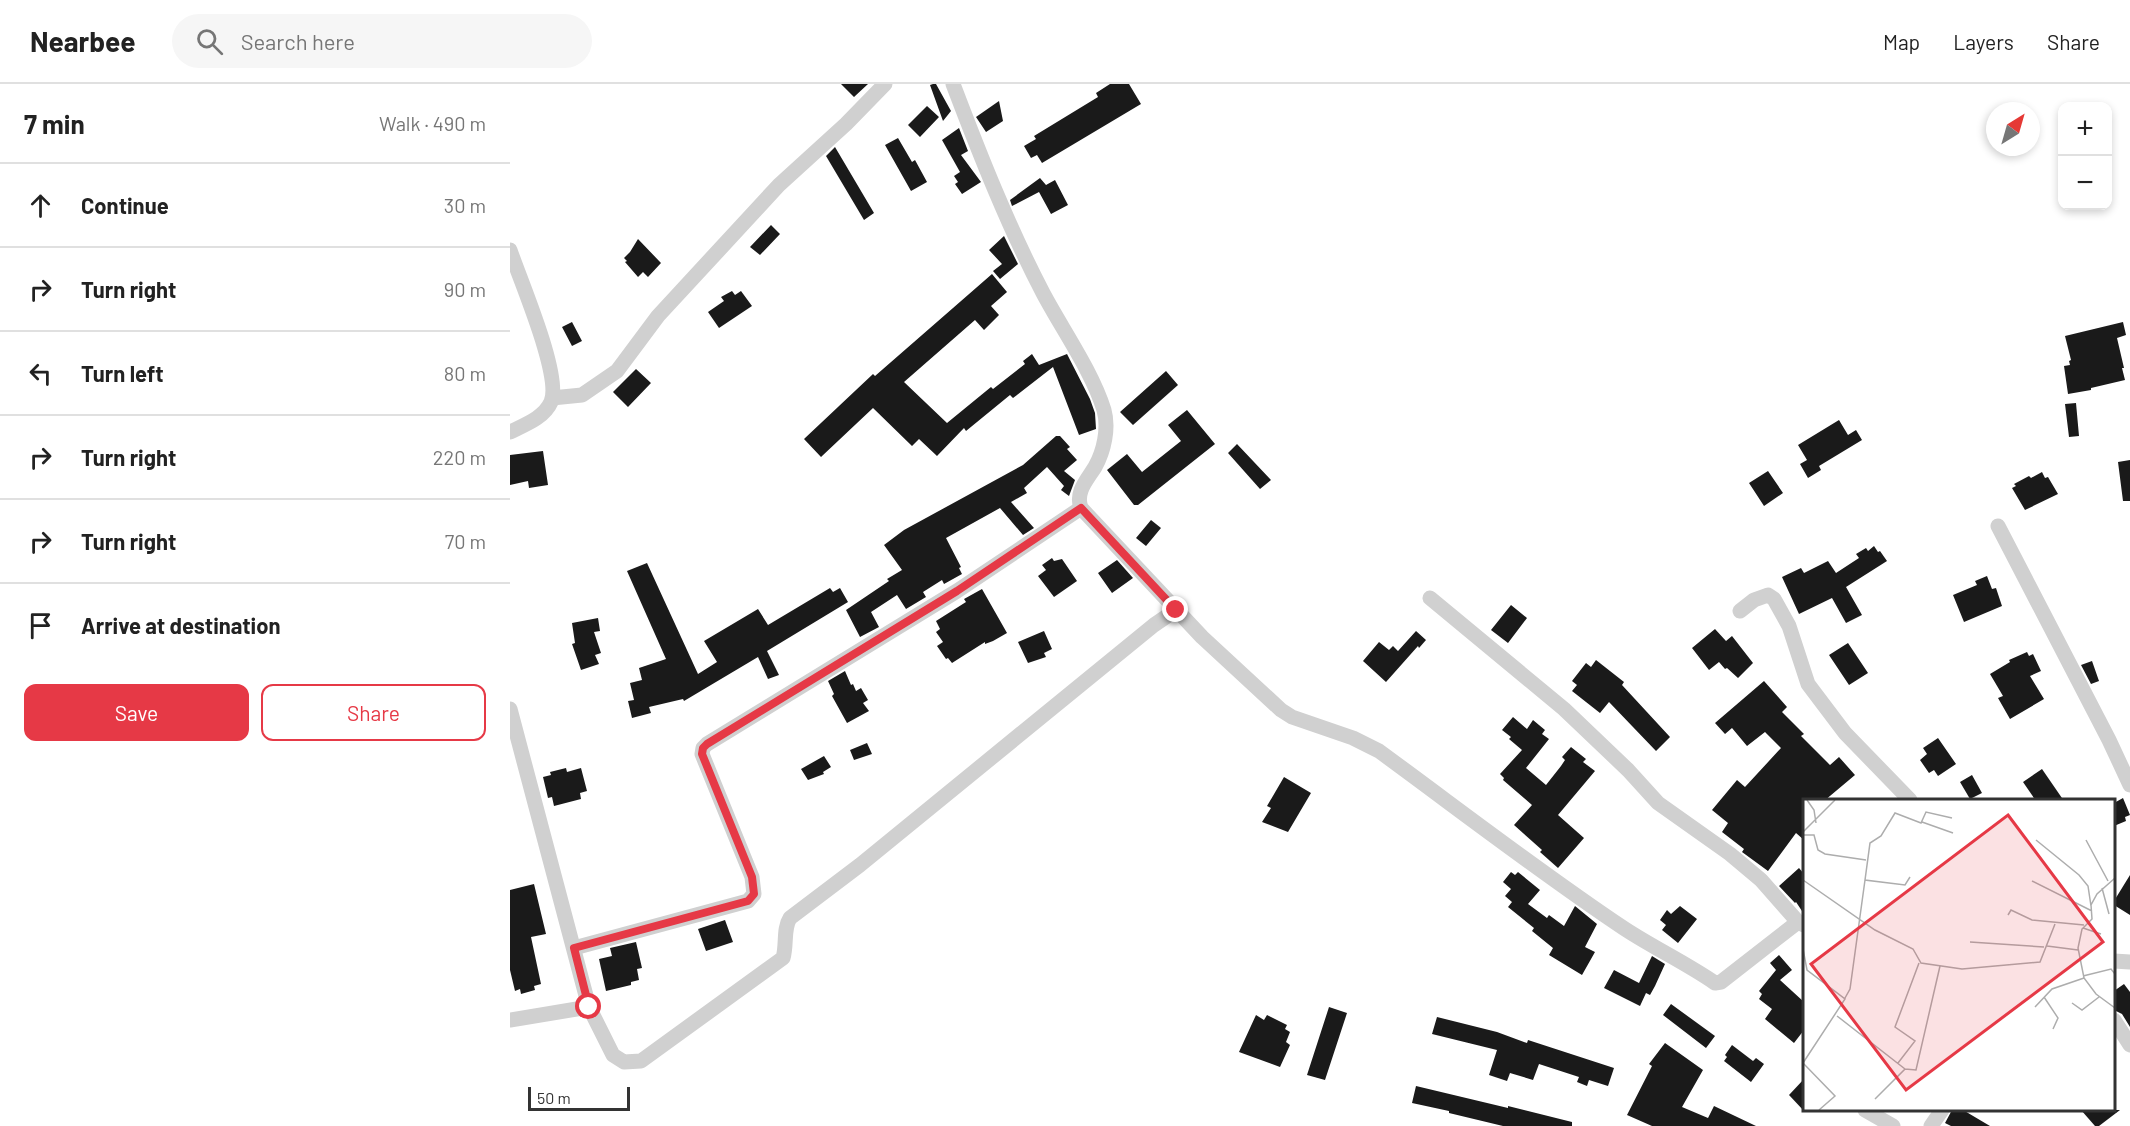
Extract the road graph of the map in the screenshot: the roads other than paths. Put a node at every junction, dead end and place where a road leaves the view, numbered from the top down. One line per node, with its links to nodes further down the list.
1 (885, 84): 4 (street)
2 (953, 84): 6 (street)
3 (510, 250): 4 (street)
4 (552, 398): 5 (street)
5 (510, 432)
6 (1081, 508): 9 (street); 15 (street)
7 (1998, 526): 12 (street)
8 (1430, 598): 14 (street)
9 (1176, 610): 14 (street); 18 (street)
10 (1740, 611): 13 (street)
11 (510, 709): 15 (street)
12 (2130, 785)
13 (1908, 799)
14 (1801, 924)
15 (574, 948): 18 (street)
16 (2115, 961): 17 (street)
17 (2130, 962)
18 (589, 1007): 19 (street)
19 (510, 1020)
20 (2115, 1022): 21 (street)
21 (2130, 1045)
22 (1867, 1111): 24 (street)
23 (1941, 1111): 25 (street)
24 (1893, 1126)
25 (1931, 1126)

